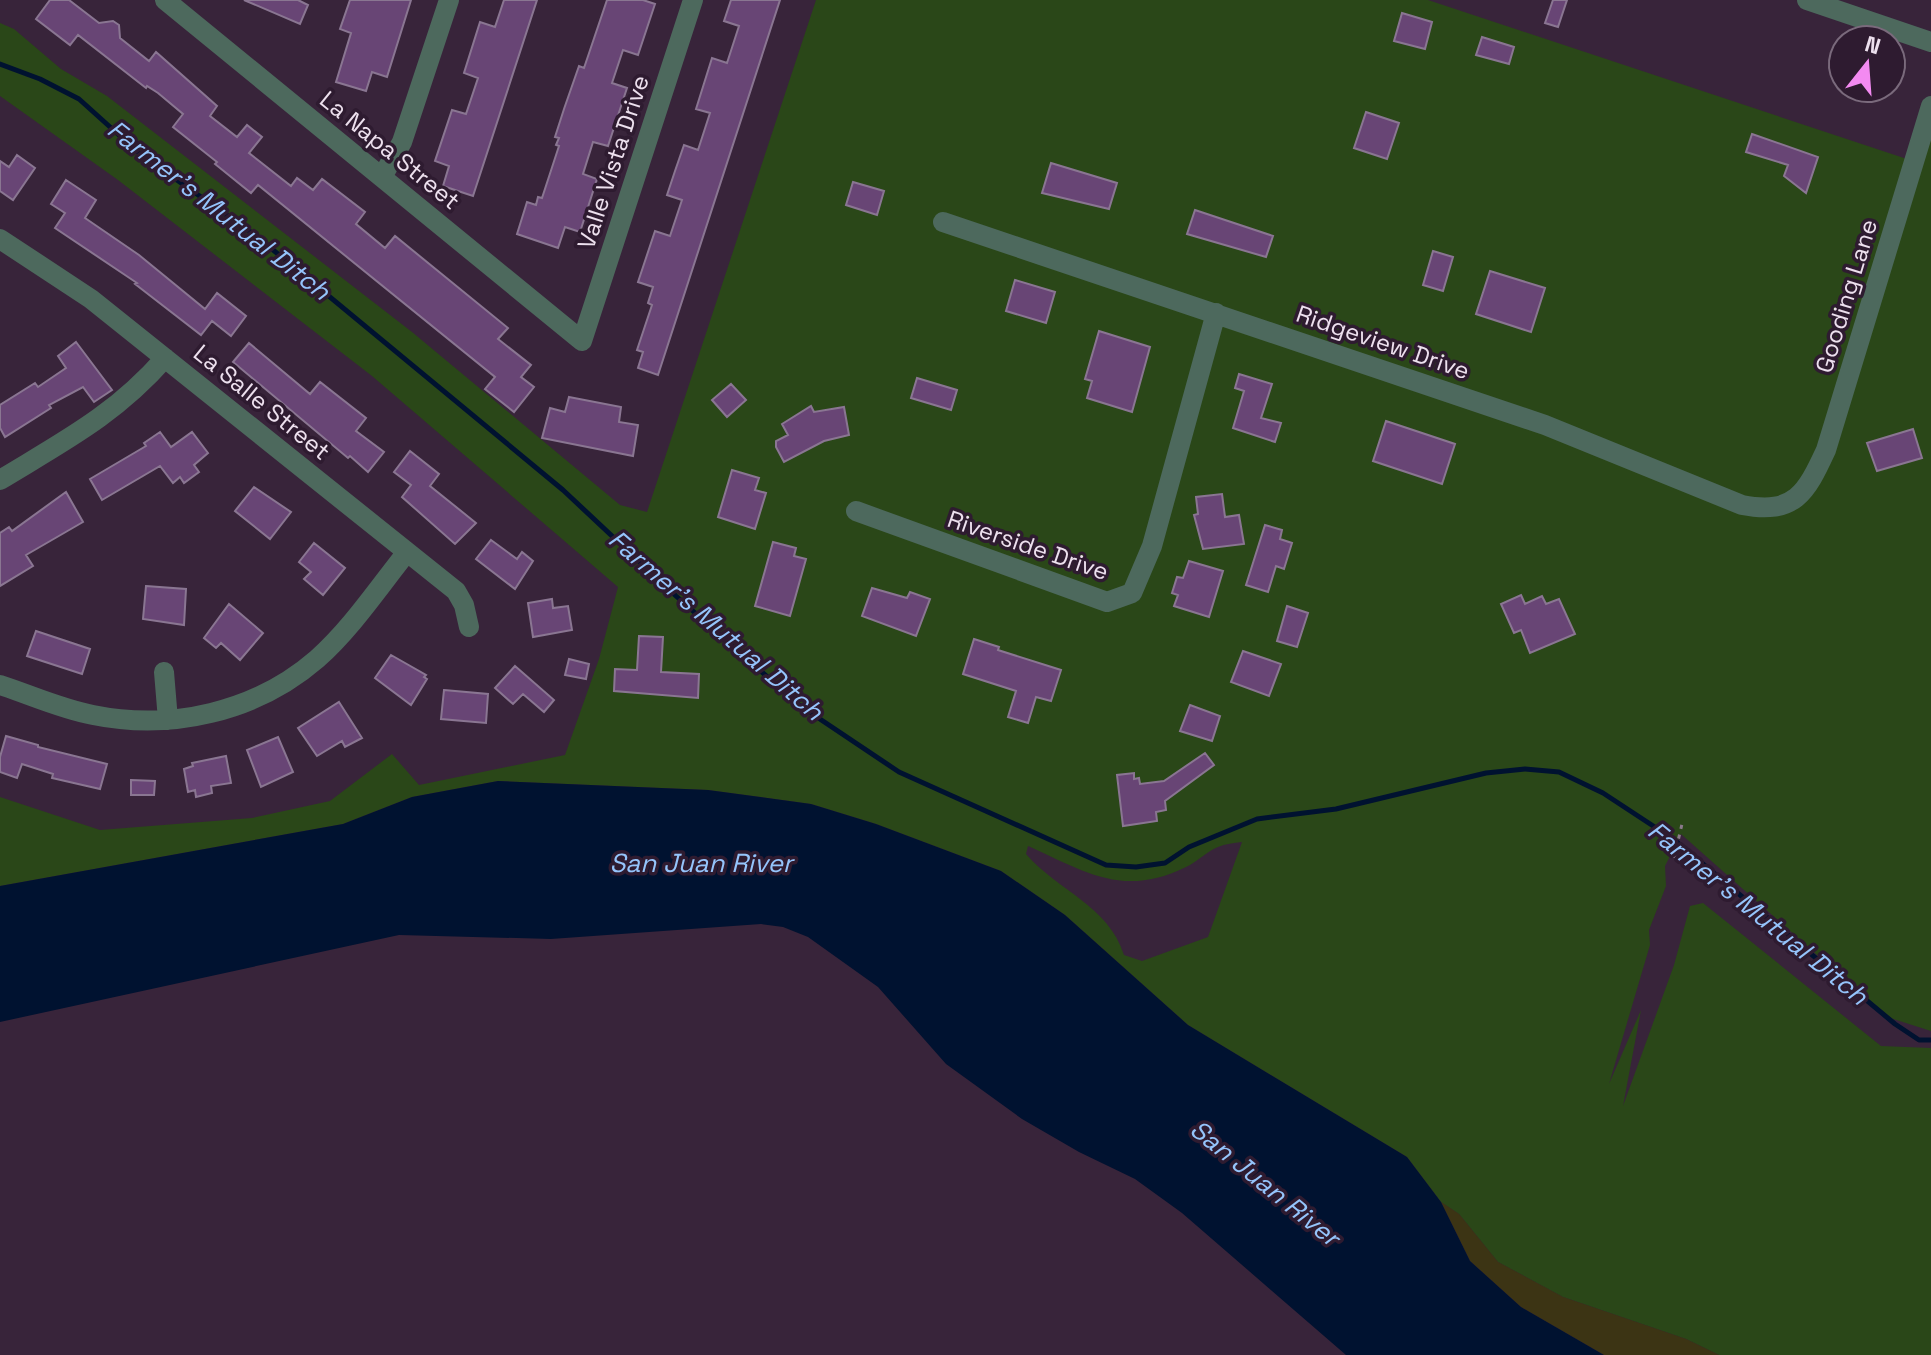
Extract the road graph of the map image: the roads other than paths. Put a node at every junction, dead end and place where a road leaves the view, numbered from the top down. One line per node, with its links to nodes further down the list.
1 (165, 0): 5 (street, La Napa Street)
2 (449, 0): 8 (street)
3 (693, 0): 12 (street, Valle Vista Drive)
4 (1807, 0): 6 (street)
5 (186, 7): 8 (street, La Napa Street)
6 (1931, 42)
7 (1931, 106): 15 (street, Gooding Lane)
8 (382, 177): 12 (street, La Napa Street)
9 (943, 222): 11 (street, Ridgeview Drive)
10 (0, 239): 13 (street, La Salle Street)
11 (1216, 313): 15 (street, Ridgeview Drive); 16 (street, Riverside Drive)
12 (582, 341)
13 (165, 358): 14 (street); 17 (street, La Salle Street)
14 (0, 480)
15 (1800, 495)
16 (856, 511)
17 (407, 552): 18 (street, La Salle Street); 21 (street)
18 (469, 627)
19 (164, 672): 21 (street)
20 (0, 685): 21 (street)
21 (168, 720)

